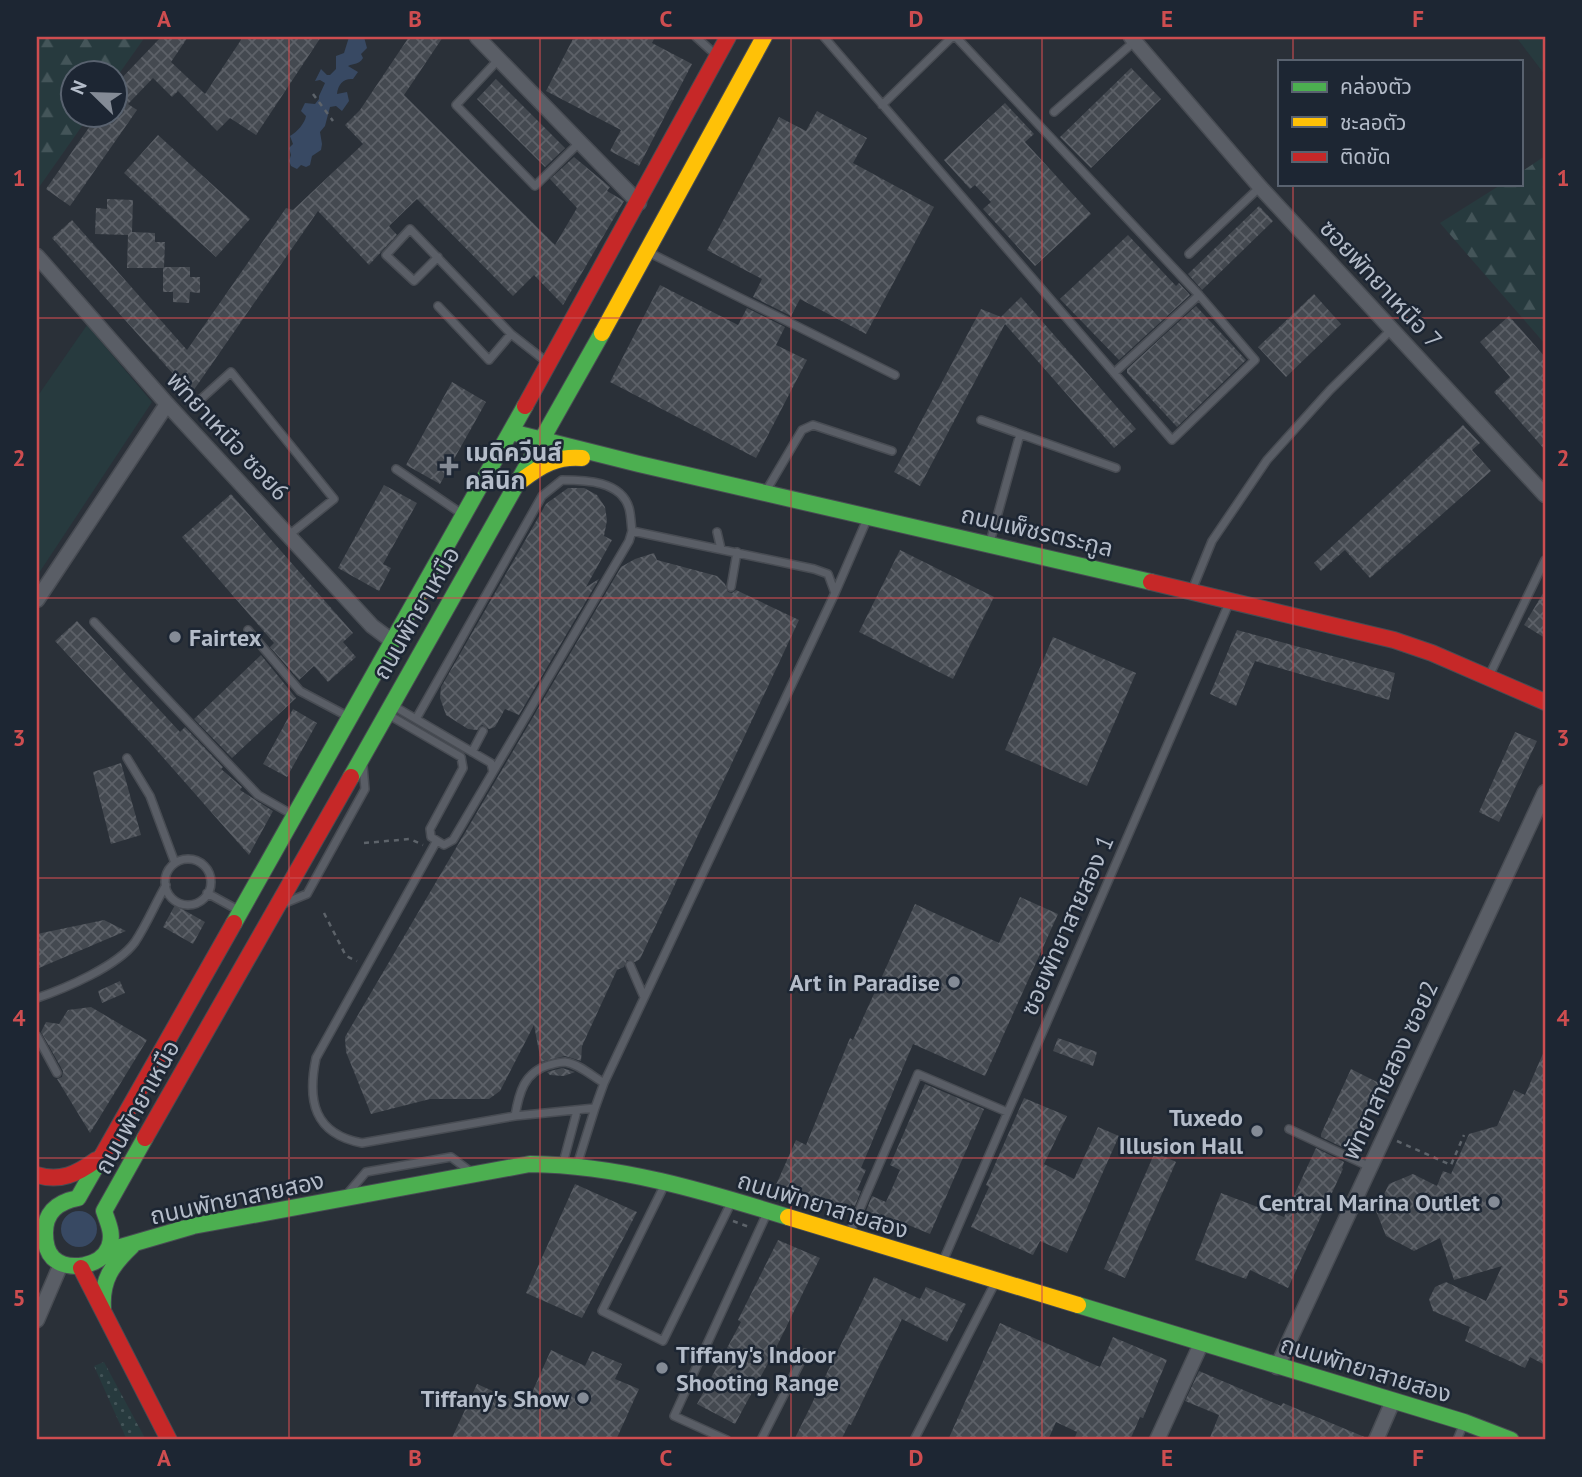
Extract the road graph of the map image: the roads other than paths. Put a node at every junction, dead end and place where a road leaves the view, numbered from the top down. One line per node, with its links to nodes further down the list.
1 (477, 37): 9 (street)
2 (696, 37): 8 (lane)
3 (728, 37): 8 (main road, ถนนพัทยาเหนือ)
4 (764, 37): 15 (main road, ถนนพัทยาเหนือ)
5 (824, 37): 10 (lane)
6 (954, 37): 10 (lane); 19 (lane)
7 (1133, 39): 11 (lane); 13 (street, ซอยพัทยาเหนือ 7)
8 (717, 56): 14 (main road, ถนนพัทยาเหนือ)
9 (498, 60): 12 (street); 12 (lane)
10 (882, 105): 24 (lane)
11 (1054, 112)
12 (580, 142): 14 (street)
13 (1260, 187): 16 (lane); 21 (street, ซอยพัทยาเหนือ 7)
14 (639, 203): 23 (main road, ถนนพัทยาเหนือ)
15 (648, 251): 25 (lane); 31 (main road, ถนนพัทยาเหนือ)
16 (1189, 254)
17 (37, 256): 27 (street, พัทยาเหนือ ซอย6)
18 (438, 257): 18 (lane); 22 (lane)
19 (1199, 295): 24 (lane); 24 (lane)
20 (438, 306): 22 (lane)
21 (1392, 329): 38 (street, ซอยพัทยาเหนือ 7); 49 (lane)
22 (511, 334): 23 (lane)
23 (549, 363): 29 (main road, ถนนพัทยาเหนือ)
24 (1114, 373)
25 (895, 375)
26 (201, 399): 43 (lane)
27 (166, 404): 43 (street, พัทยาเหนือ ซอย6); 51 (street)
28 (981, 420): 30 (lane)
29 (510, 432): 31 (main road, ถนนเพ็ชรตระกูล); 39 (main road, ถนนพัทยาเหนือ)
30 (1020, 434): 35 (lane); 44 (lane)
31 (541, 439): 33 (main road, ถนนเพ็ชรตระกูล); 36 (main road, ถนนพัทยาเหนือ)
32 (892, 451): 37 (lane)
33 (639, 464): 36 (main road); 37 (main road, ถนนเพ็ชรตระกูล)
34 (396, 468): 39 (lane)
35 (1116, 468)
36 (513, 486): 58 (main road, ถนนพัทยาเหนือ)
37 (766, 491): 40 (main road, ถนนเพ็ชรตระกูล)
38 (1545, 495)
39 (464, 515): 55 (main road, ถนนพัทยาเหนือ)
40 (869, 516): 44 (main road, ถนนเพ็ชรตระกูล); 50 (lane)
41 (632, 531): 45 (lane); 60 (lane); 64 (lane)
42 (717, 532): 45 (lane)
43 (289, 536): 55 (street, พัทยาเหนือ ซอย6)
44 (990, 543): 49 (main road, ถนนเพ็ชรตระกูล)
45 (721, 549): 46 (lane)
46 (737, 552): 48 (lane); 50 (lane)
47 (1545, 560): 56 (lane)
48 (731, 587)
49 (1191, 591): 52 (main road, ถนนเพ็ชรตระกูล)
50 (835, 593): 73 (lane)
51 (37, 600)
52 (1230, 601): 56 (main road, ถนนเพ็ชรตระกูล); 80 (lane, ซอยพัทยาสายสอง 1)
53 (94, 622): 66 (lane)
54 (248, 630): 59 (lane)
55 (393, 641): 59 (main road, ถนนพัทยาเหนือ)
56 (1488, 677): 57 (main road, ถนนเพ็ชรตระกูล)
57 (1545, 702)
58 (388, 708): 60 (lane); 67 (lane); 93 (main road, ถนนพัทยาเหนือ)
59 (349, 717): 66 (main road, ถนนพัทยาเหนือ)
60 (416, 719): 62 (lane)
61 (483, 731): 62 (lane)
62 (472, 752): 64 (lane)
63 (127, 758): 68 (lane)
64 (493, 772): 67 (lane)
65 (1545, 792): 85 (street, พัทยาสายสอง ซอย2)
66 (294, 815): 71 (main road, ถนนพัทยาเหนือ)
67 (436, 842): 81 (lane)
68 (175, 863): 69 (lane); 70 (lane)
69 (166, 885): 70 (lane); 74 (lane)
70 (207, 893): 71 (lane)
71 (240, 911): 83 (main road, ถนนพัทยาเหนือ)
72 (630, 965): 73 (lane)
73 (645, 997): 77 (lane)
74 (37, 998)
75 (37, 1037): 76 (lane)
76 (57, 1073)
77 (604, 1083): 78 (lane); 81 (lane)
78 (595, 1108): 79 (lane); 84 (lane)
79 (577, 1111): 81 (lane); 84 (lane)
80 (1007, 1112): 91 (lane); 95 (lane, ซอยพัทยาสายสอง 1)
81 (515, 1116)
82 (1289, 1129): 85 (lane)
83 (102, 1154): 86 (main road); 90 (main road, ถนนพัทยาเหนือ)
84 (570, 1165): 87 (main road, ถนนพัทยาสายสอง); 92 (main road, ถนนพัทยาสายสอง)
85 (1370, 1167): 102 (street, พัทยาสายสอง ซอย2)
86 (37, 1175)
87 (666, 1182): 88 (main road, ถนนพัทยาสายสอง); 88 (lane)
88 (732, 1200): 89 (main road, ถนนพัทยาสายสอง)
89 (768, 1211): 91 (main road, ถนนพัทยาสายสอง); 106 (lane)
90 (40, 1228): 94 (main road)
91 (848, 1236): 95 (main road, ถนนพัทยาสายสอง)
92 (134, 1243): 93 (main road, ถนนพัทยาสายสอง); 98 (main road)
93 (107, 1251): 96 (main road, ถนนพัทยาสายสอง)
94 (61, 1264): 96 (main road); 99 (street)
95 (941, 1265): 97 (main road, ถนนพัทยาสายสอง)
96 (81, 1268): 98 (main road)
97 (996, 1280): 100 (main road, ถนนพัทยาสายสอง); 108 (lane)
98 (104, 1317): 105 (main road)
99 (37, 1320)
100 (1201, 1344): 102 (main road, ถนนพัทยาสายสอง); 109 (street)
101 (804, 1353): 107 (lane)
102 (1277, 1367): 103 (main road, ถนนพัทยาสายสอง)
103 (1392, 1401): 104 (main road, ถนนพัทยาสายสอง); 110 (street)
104 (1464, 1422): 111 (lane); 112 (main road, ถนนพัทยาสายสอง)
105 (169, 1440)
106 (727, 1440)
107 (761, 1440)
108 (914, 1440)
109 (1157, 1440)
110 (1376, 1440)
111 (1457, 1440)
112 (1511, 1440)

